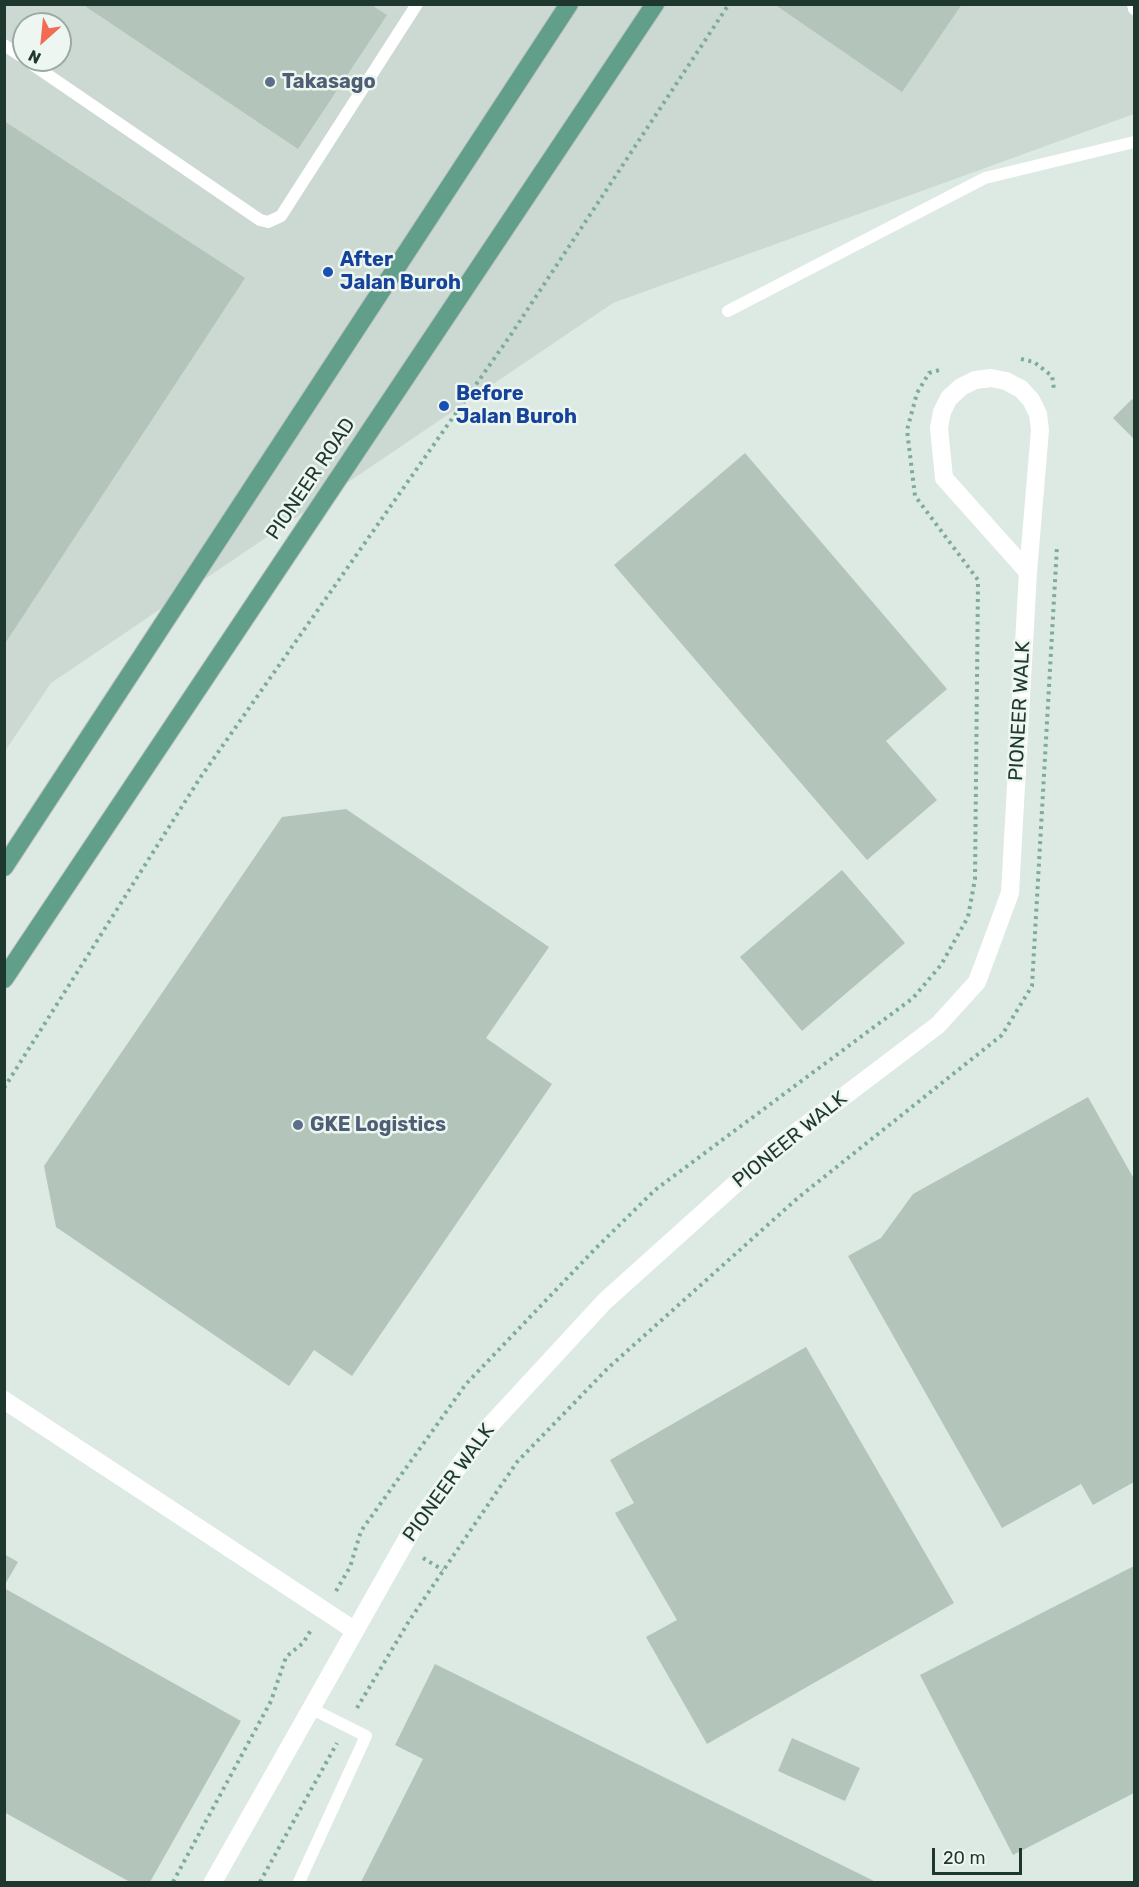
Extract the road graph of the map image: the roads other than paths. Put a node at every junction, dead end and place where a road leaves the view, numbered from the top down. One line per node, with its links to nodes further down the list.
1 (417, 4): 4 (lane)
2 (569, 4): 8 (main road)
3 (655, 4): 9 (main road, PIONEER ROAD)
4 (44, 72)
5 (1134, 142): 6 (lane)
6 (728, 311)
7 (1028, 572): 7 (street, PIONEER WALK); 11 (street, PIONEER WALK)
8 (4, 867)
9 (4, 979)
10 (4, 1400): 11 (street)
11 (354, 1630): 12 (street, PIONEER WALK)
12 (310, 1708): 13 (street, PIONEER WALK); 14 (lane)
13 (213, 1882)
14 (299, 1882)

